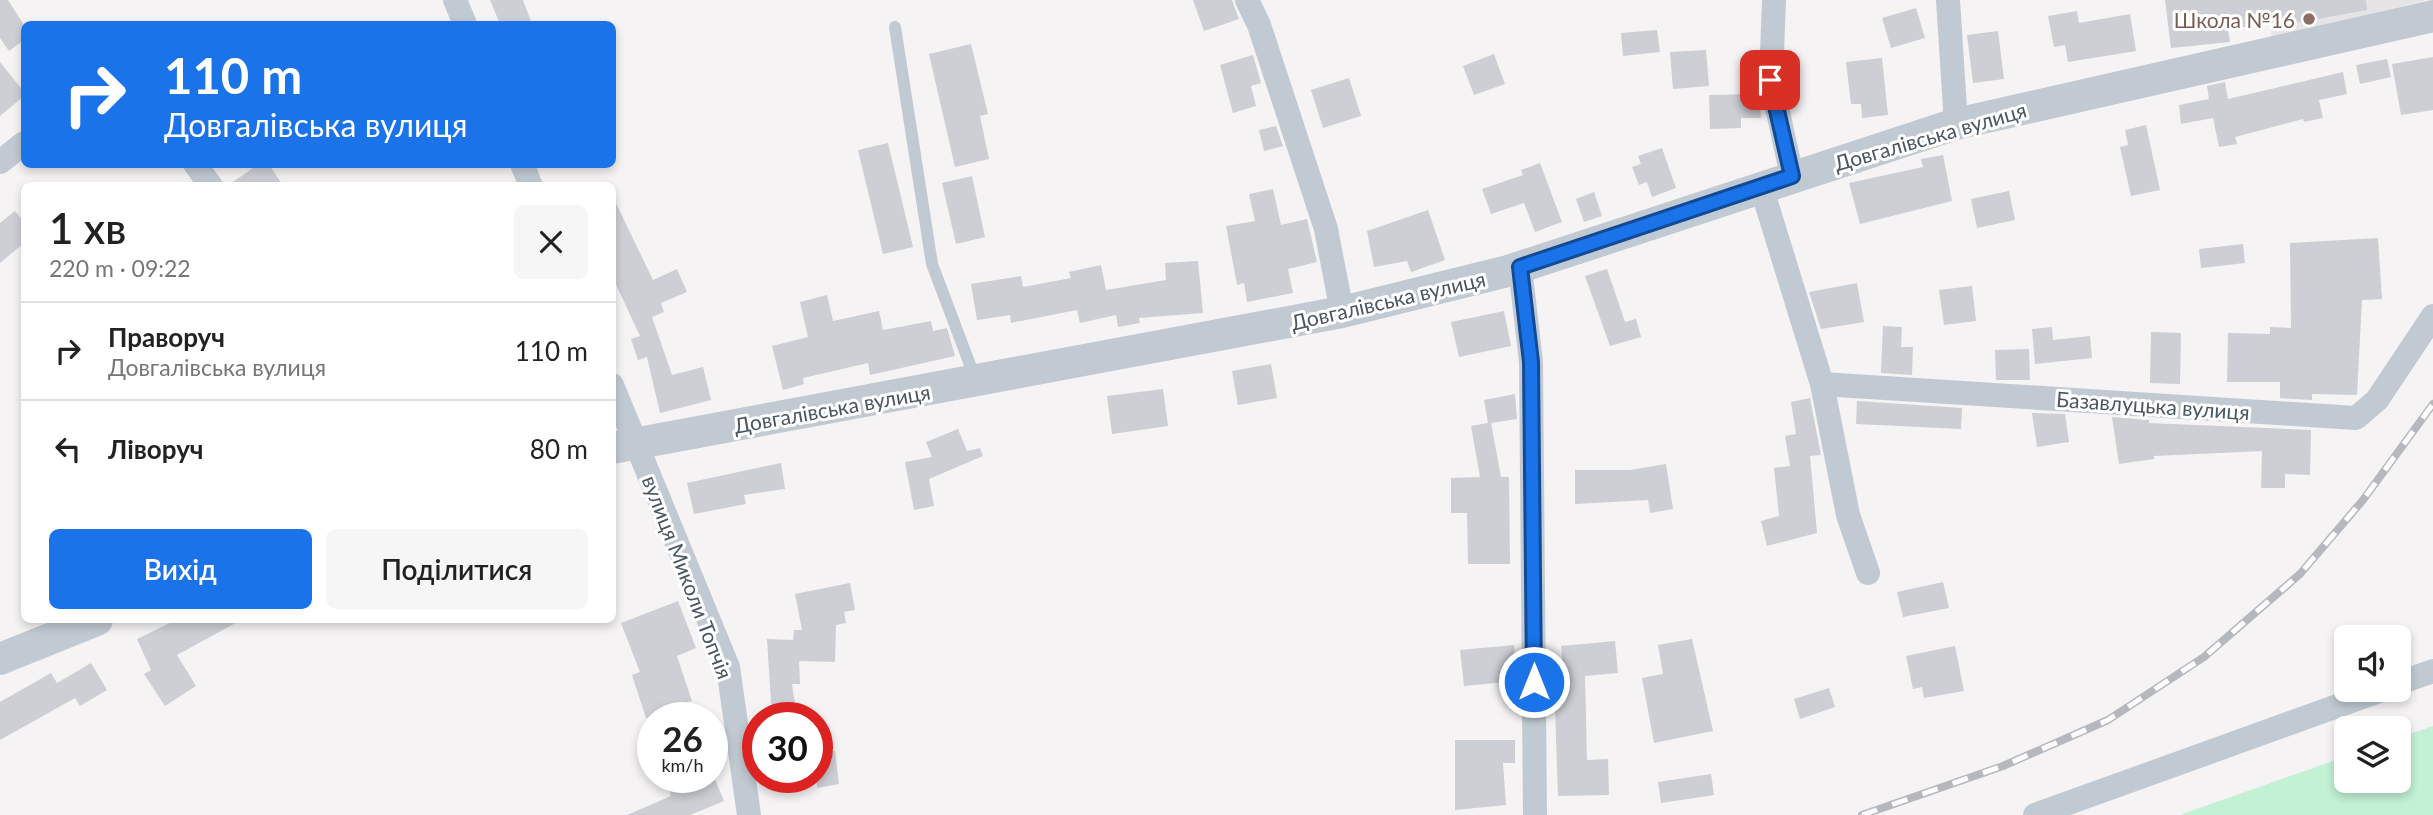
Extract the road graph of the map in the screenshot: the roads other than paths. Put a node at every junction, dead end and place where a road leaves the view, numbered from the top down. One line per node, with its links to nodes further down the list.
1 (455, 0): 6 (street)
2 (1247, 0): 16 (street)
3 (1774, 0): 12 (street)
4 (1948, 0): 8 (street)
5 (2433, 16): 8 (street, Довгалівська вулиця)
6 (464, 21)
7 (895, 27): 18 (lane)
8 (1956, 124): 12 (street, Довгалівська вулиця)
9 (21, 145): 10 (street)
10 (0, 162)
11 (197, 168): 13 (street)
12 (1792, 176): 14 (street, Довгалівська вулиця)
13 (208, 182)
14 (1761, 186): 15 (street, Довгалівська вулиця); 19 (street)
15 (1520, 267): 16 (street, Довгалівська вулиця); 29 (street)
16 (1342, 312): 18 (street, Довгалівська вулиця)
17 (2433, 316): 19 (street, Базавлуцька вулиця)
18 (976, 382): 21 (street, Довгалівська вулиця)
19 (1822, 384): 22 (street)
20 (616, 404): 21 (street, вулиця Миколи Топчія)
21 (625, 446): 28 (street, вулиця Миколи Топчія)
22 (1868, 573)
23 (90, 623): 24 (street)
24 (0, 659)
25 (2433, 671): 26 (street)
26 (2411, 679)
27 (2349, 702): 30 (street)
28 (750, 815)
29 (1535, 815)
30 (2035, 815)

